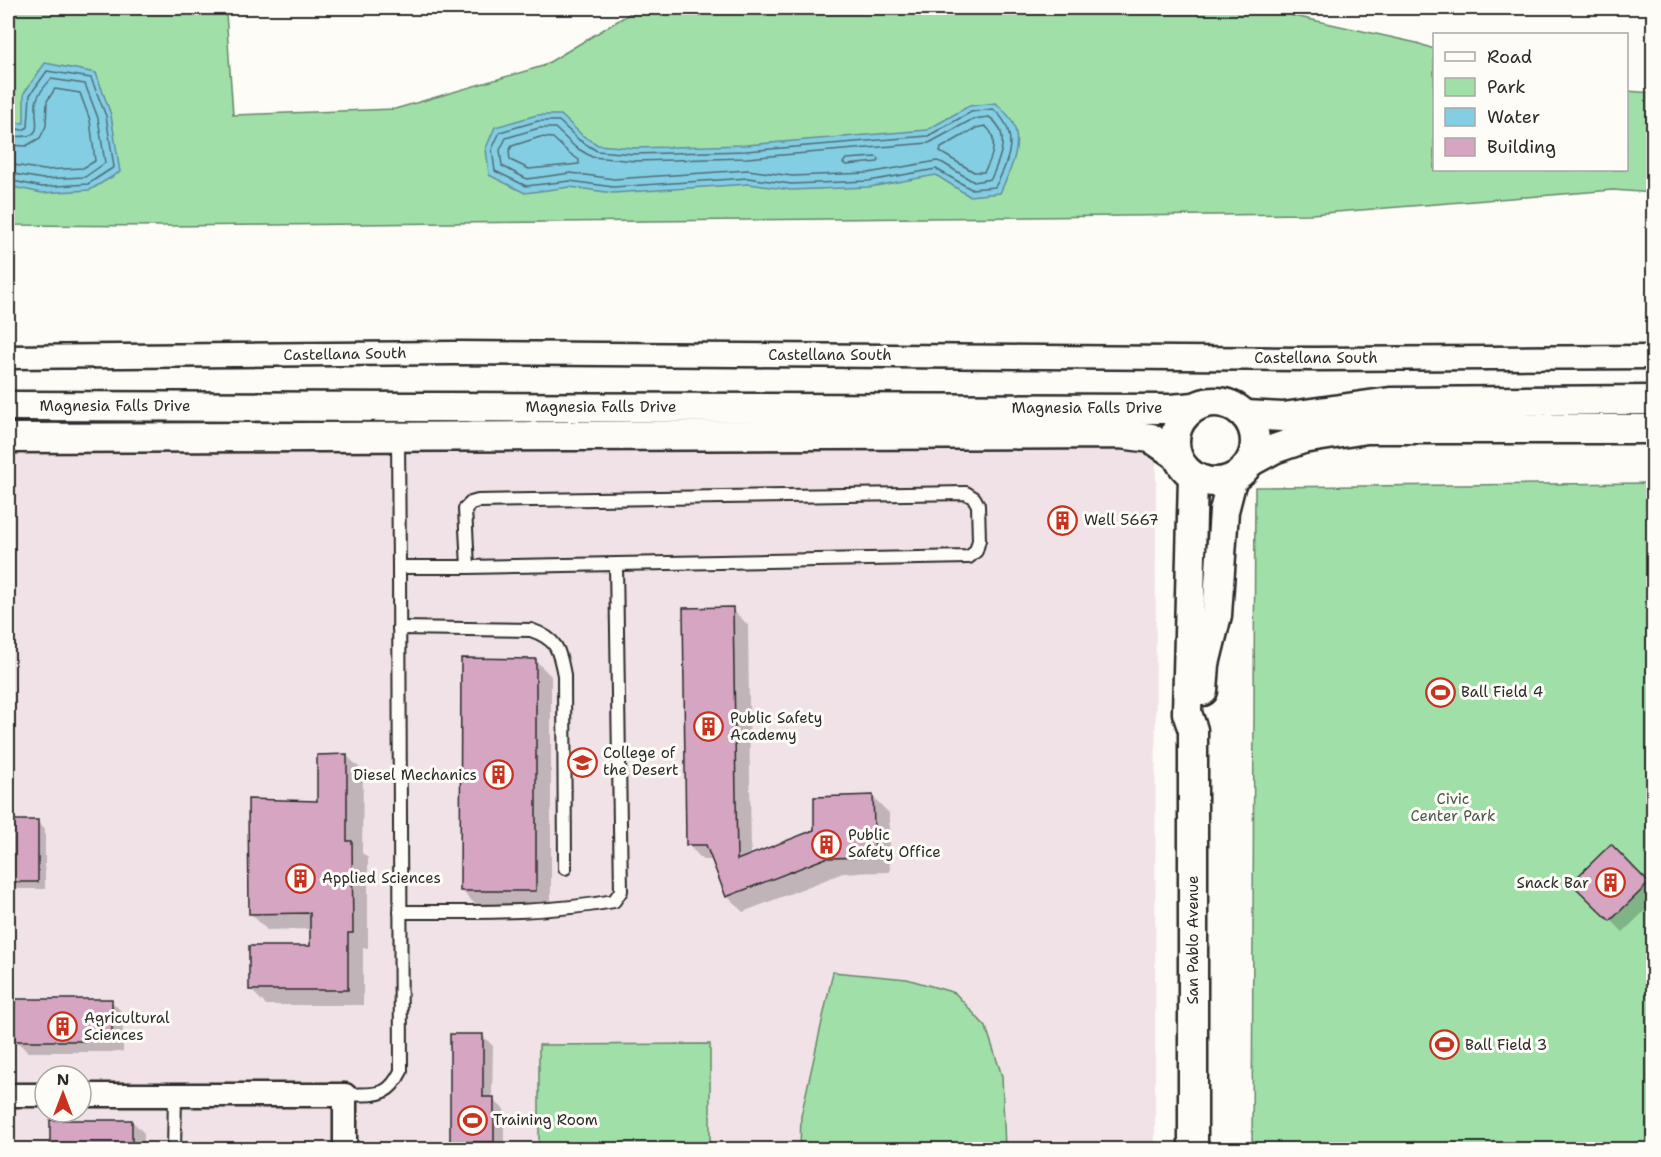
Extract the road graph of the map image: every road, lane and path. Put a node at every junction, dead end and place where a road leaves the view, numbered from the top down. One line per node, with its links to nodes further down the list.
1 (8, 357): 2 (street, Castellana South)
2 (1653, 357)
3 (1653, 400): 6 (street)
4 (8, 406): 5 (street, Magnesia Falls Drive)
5 (1195, 407): 6 (street); 10 (street)
6 (1245, 415): 11 (street)
7 (1653, 429): 11 (street)
8 (398, 436): 9 (street, Magnesia Falls Drive); 10 (street, Magnesia Falls Drive); 13 (lane)
9 (8, 438)
10 (1185, 466): 11 (street); 16 (street, San Pablo Avenue)
11 (1241, 471): 16 (street, San Pablo Avenue)
12 (616, 565): 14 (lane); 14 (lane); 18 (lane)
13 (399, 567): 14 (lane); 15 (lane)
14 (468, 567)
15 (399, 628): 17 (lane); 18 (lane)
16 (1193, 730): 26 (street, San Pablo Avenue)
17 (565, 868)
18 (400, 912): 23 (lane)
19 (8, 1095): 20 (street)
20 (33, 1095)
21 (93, 1095): 22 (street)
22 (175, 1095): 23 (street); 24 (lane)
23 (345, 1095): 25 (street)
24 (174, 1149)
25 (345, 1149)
26 (1193, 1149)

